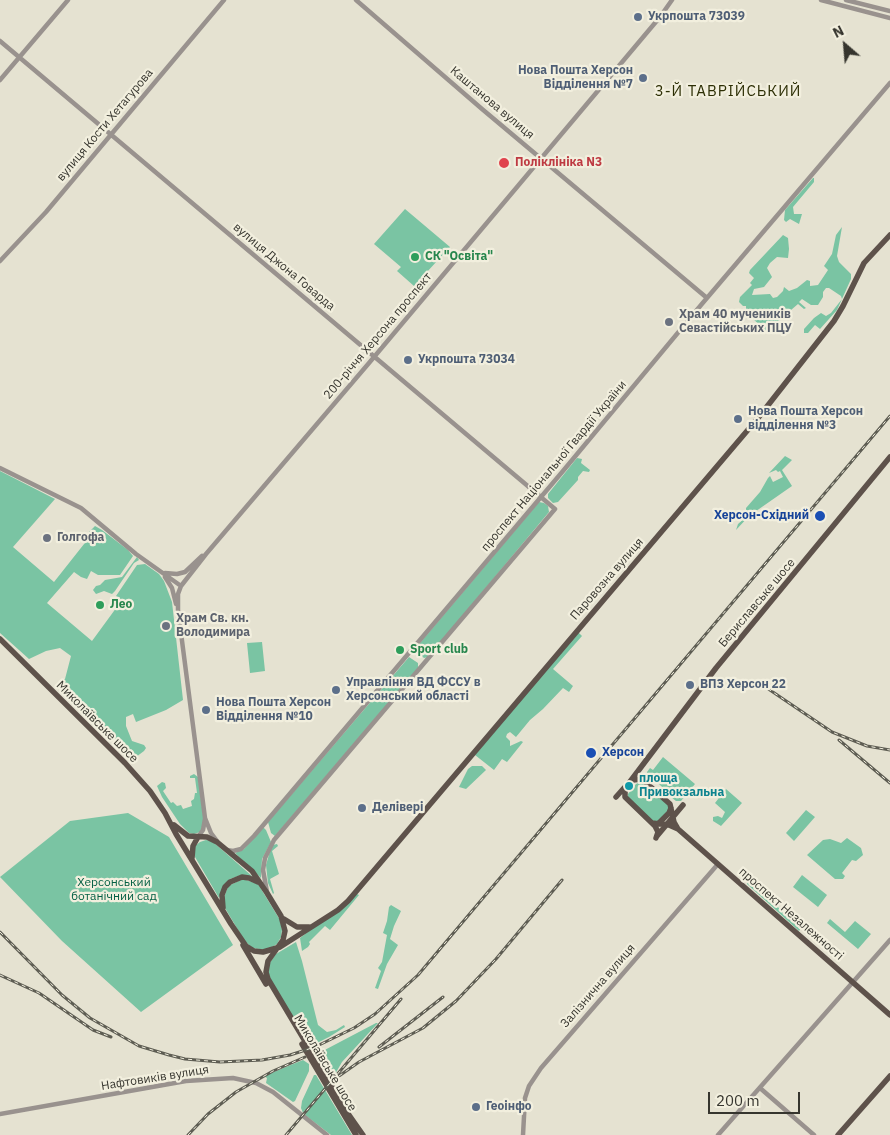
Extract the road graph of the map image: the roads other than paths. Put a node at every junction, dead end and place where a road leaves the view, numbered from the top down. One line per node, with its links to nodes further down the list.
1 (68, 0): 10 (street)
2 (224, 0): 13 (street, вулиця Кости Хетагурова)
3 (356, 0): 14 (street, Каштанова вулиця)
4 (674, 0): 14 (street, 200-річчя Херсона проспект)
5 (820, 0): 8 (street)
6 (846, 0): 7 (street)
7 (890, 12)
8 (890, 17)
9 (0, 41): 10 (street, вулиця Джона Говарда)
10 (20, 57): 11 (street); 13 (street, вулиця Джона Говарда)
11 (0, 80)
12 (890, 83): 17 (street, проспект Національної Гвардії України)
13 (110, 134): 16 (street, вулиця Кости Хетагурова); 18 (street, вулиця Джона Говарда)
14 (542, 158): 17 (street, Каштанова вулиця); 18 (street, 200-річчя Херсона проспект)
15 (890, 235): 46 (main road, Паровозна вулиця)
16 (0, 261)
17 (708, 298): 21 (street, проспект Національної Гвардії України)
18 (374, 356): 21 (street, вулиця Джона Говарда); 22 (street, 200-річчя Херсона проспект)
19 (890, 457): 27 (main road, Бериславське шосе)
20 (0, 468): 23 (street)
21 (541, 497): 39 (street, проспект Національної Гвардії України); 43 (street, вулиця Джона Говарда)
22 (206, 554): 23 (street); 24 (street, 200-річчя Херсона проспект)
23 (160, 572): 24 (street); 25 (street)
24 (181, 586): 25 (street)
25 (178, 610): 31 (street)
26 (0, 639): 33 (main road, Миколаївське шосе)
27 (643, 765): 28 (main road); 29 (main road, Бериславське шосе)
28 (644, 781): 29 (main road); 30 (main road)
29 (627, 785): 34 (main road)
30 (671, 806): 32 (main road, проспект Незалежності); 32 (main road); 34 (main road)
31 (206, 818): 37 (street); 38 (street)
32 (673, 818): 35 (main road); 36 (main road, проспект Незалежності)
33 (172, 824): 37 (main road, Миколаївське шосе); 40 (main road, Миколаївське шосе)
34 (655, 824): 35 (main road, проспект Незалежності); 35 (main road)
35 (667, 825): 36 (main road, проспект Незалежності)
36 (678, 829): 41 (main road, проспект Незалежності)
37 (198, 837): 38 (main road, Миколаївське шосе); 40 (main road)
38 (217, 842): 39 (main road)
39 (226, 849): 42 (main road)
40 (192, 860): 44 (main road, Миколаївське шосе)
41 (718, 864): 50 (main road, проспект Незалежності); 59 (street, Залізнична вулиця)
42 (262, 884): 43 (main road); 44 (main road)
43 (267, 893): 45 (main road)
44 (223, 910): 47 (main road)
45 (281, 916): 46 (main road, Паровозна вулиця); 49 (main road)
46 (320, 921): 49 (main road, Паровозна вулиця)
47 (231, 924): 49 (main road); 57 (main road, Миколаївське шосе)
48 (890, 940): 50 (street)
49 (275, 949): 58 (main road, Миколаївське шосе)
50 (853, 982): 51 (main road, проспект Незалежності); 53 (street)
51 (890, 1015)
52 (890, 1076): 61 (main road)
53 (760, 1088): 55 (street); 60 (street)
54 (0, 1114): 56 (street, Нафтовиків вулиця)
55 (812, 1134)
56 (327, 1135)
57 (356, 1135)
58 (363, 1135)
59 (523, 1135)
60 (718, 1135)
61 (838, 1135)

